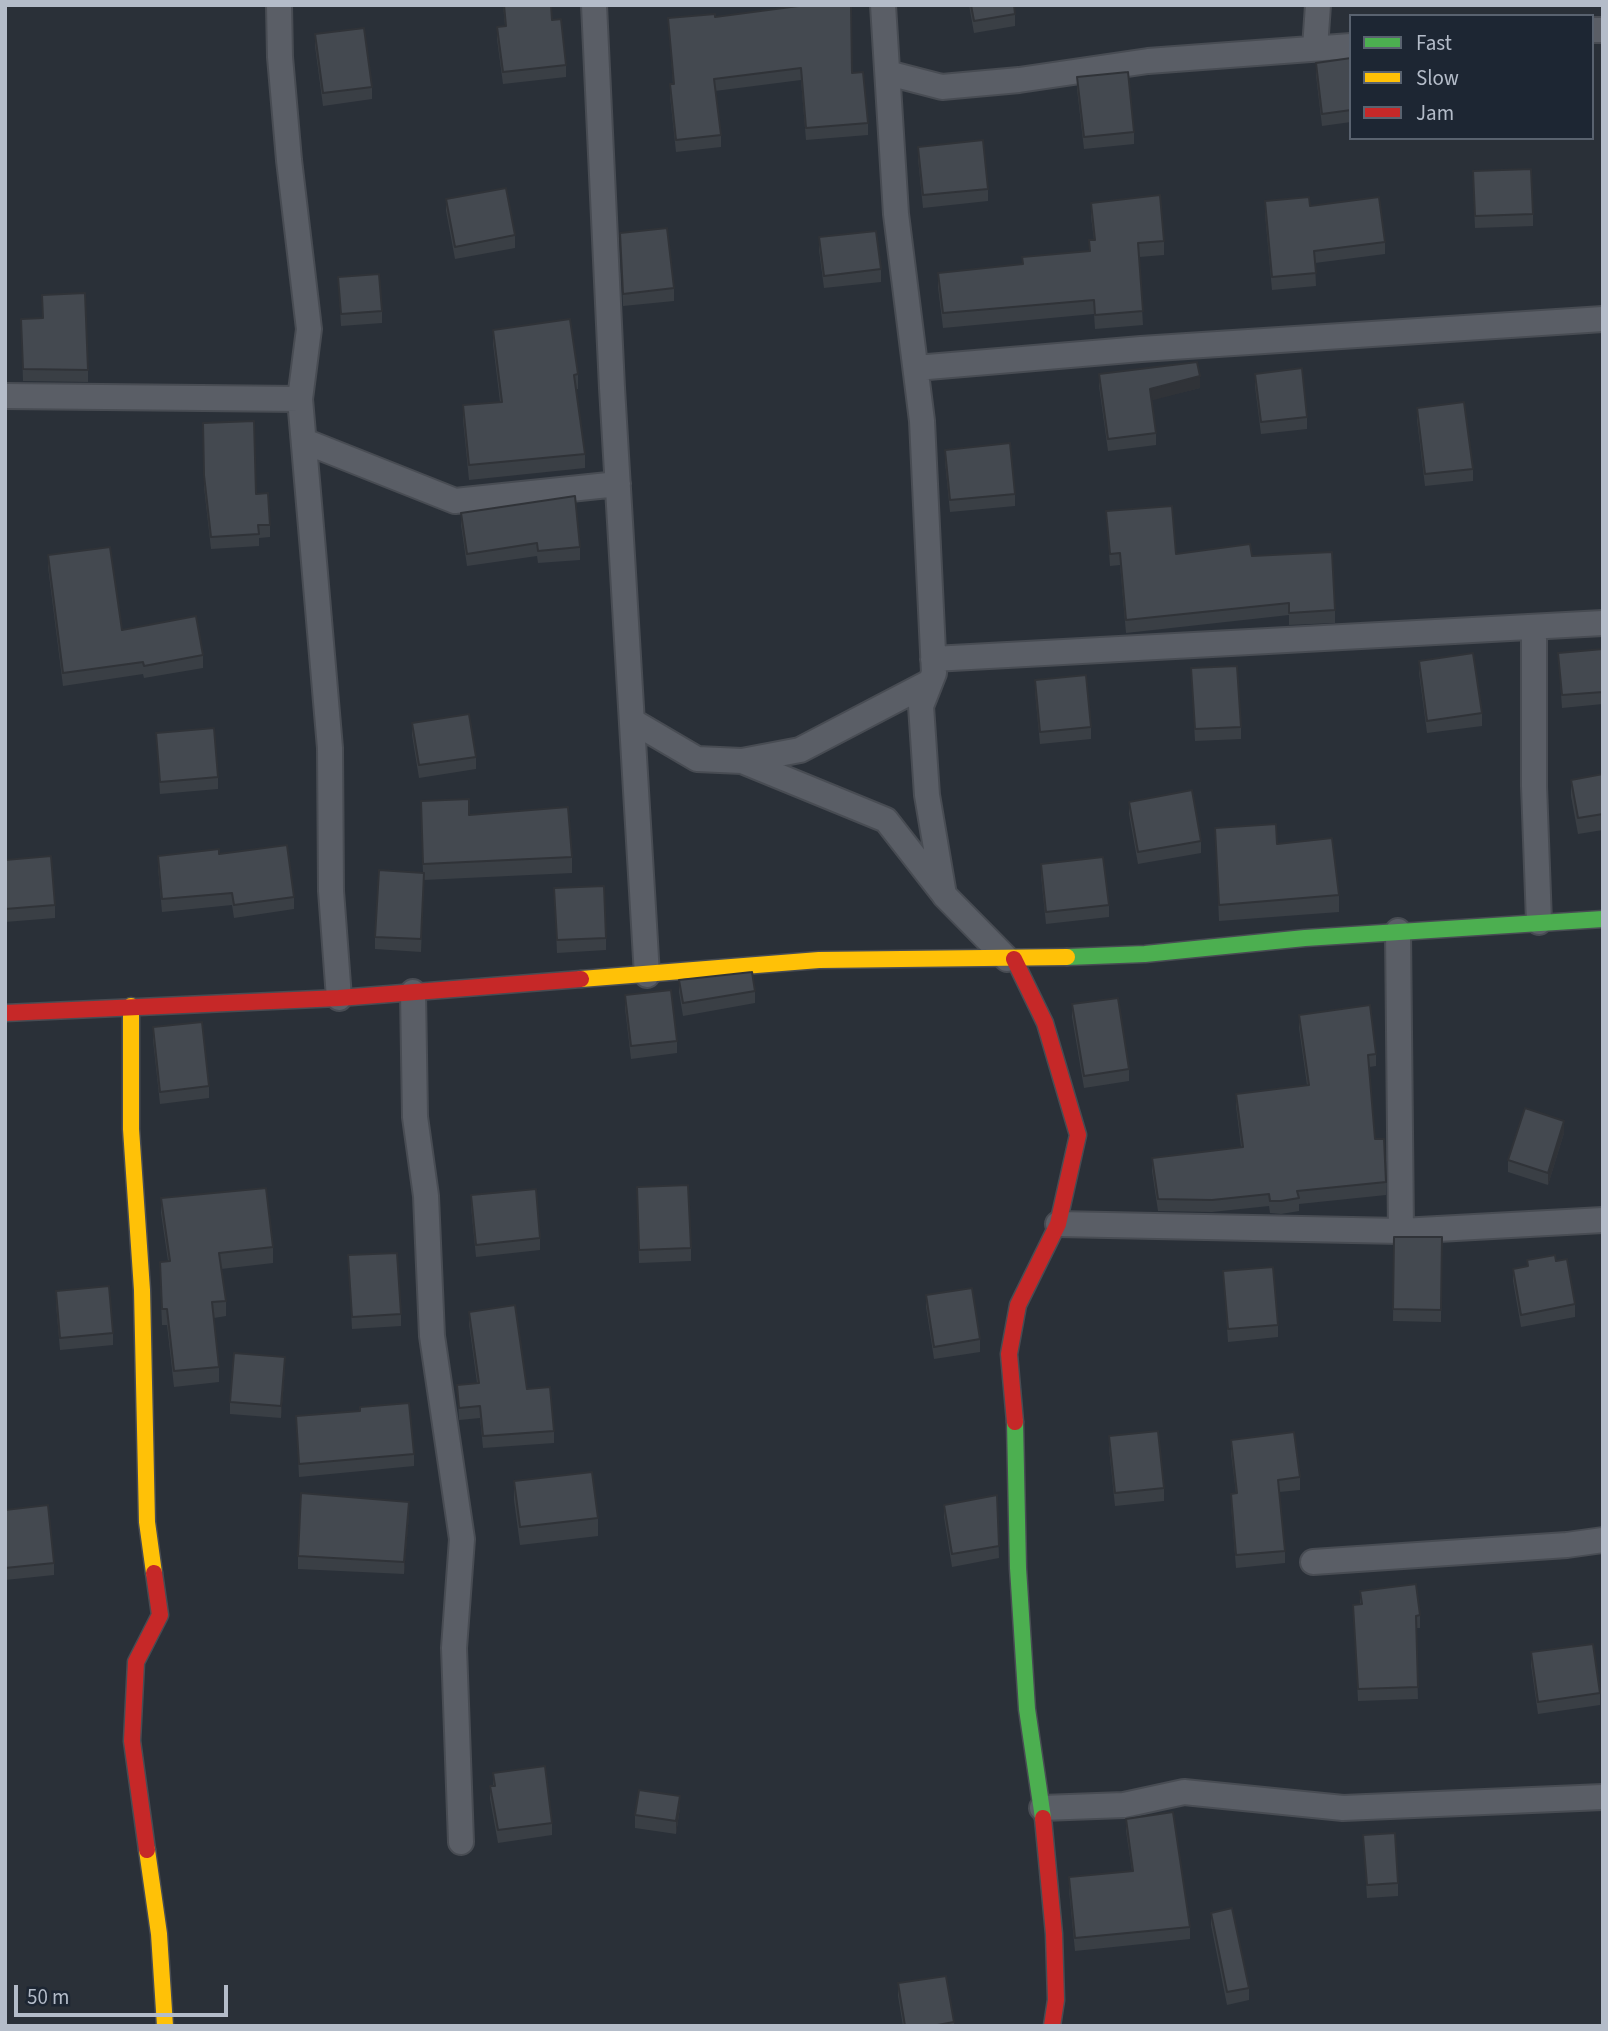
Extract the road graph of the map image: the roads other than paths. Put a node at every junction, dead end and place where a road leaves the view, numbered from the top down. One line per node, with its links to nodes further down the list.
1 (279, 5): 11 (street)
2 (594, 5): 13 (street)
3 (883, 5): 7 (street)
4 (1318, 5): 6 (street)
5 (1349, 46): 6 (street)
6 (1315, 48): 7 (street)
7 (888, 73): 9 (street)
8 (1603, 319): 9 (street)
9 (916, 368): 16 (street)
10 (5, 396): 11 (street)
11 (300, 399): 12 (street)
12 (304, 441): 13 (street); 26 (street)
13 (618, 484): 17 (street)
14 (1603, 623): 15 (street)
15 (1534, 627): 16 (street); 21 (street)
16 (932, 671): 18 (street); 19 (street)
17 (634, 722): 18 (street); 24 (street)
18 (742, 761): 19 (street)
19 (944, 895): 23 (street)
20 (1603, 919): 21 (street)
21 (1539, 922): 22 (street)
22 (1398, 932): 23 (street); 31 (street)
23 (1010, 959): 24 (street); 30 (street)
24 (647, 975): 25 (street)
25 (413, 992): 26 (street); 36 (street)
26 (339, 998): 27 (street)
27 (131, 1006): 28 (street); 37 (street)
28 (5, 1013)
29 (1603, 1220): 31 (street)
30 (1058, 1224): 31 (street); 35 (street)
31 (1401, 1231)
32 (1603, 1540): 33 (street)
33 (1313, 1562)
34 (1603, 1797): 35 (street)
35 (1042, 1808): 38 (street)
36 (461, 1843)
37 (165, 2026)
38 (1052, 2026)

